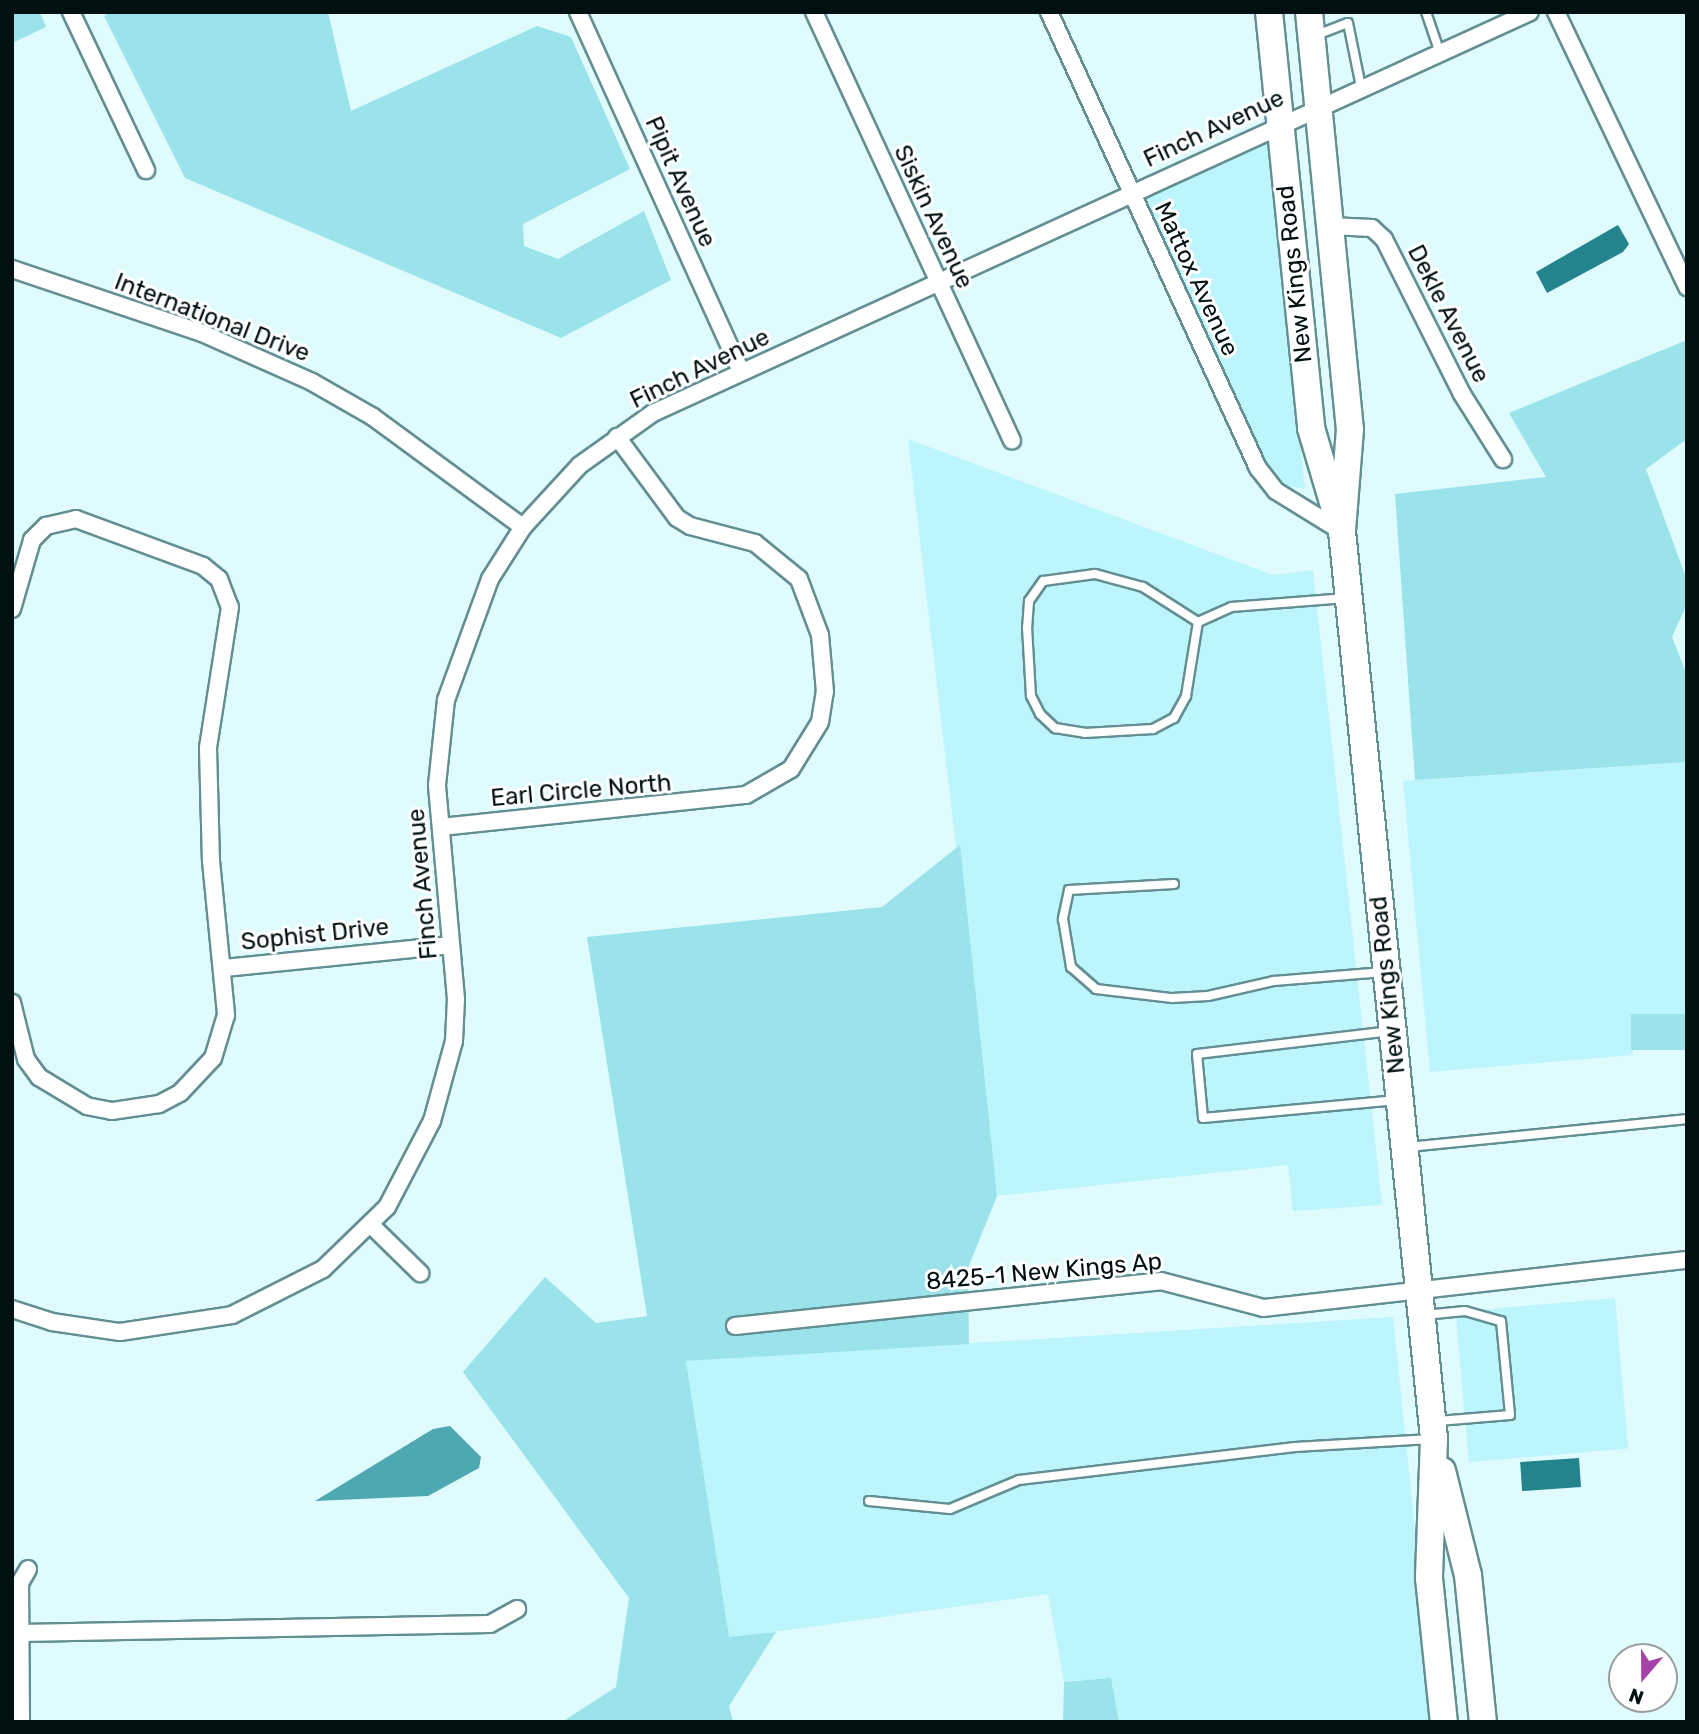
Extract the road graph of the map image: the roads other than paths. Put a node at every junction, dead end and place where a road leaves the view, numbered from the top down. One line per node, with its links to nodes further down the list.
1 (71, 12): 14 (street)
2 (578, 12): 20 (street, Pipit Avenue)
3 (814, 12): 18 (street, Siskin Avenue)
4 (1049, 12): 15 (street, Mattox Avenue)
5 (1269, 12): 13 (highway, New Kings Road)
6 (1426, 12): 10 (lane)
7 (1530, 12): 10 (street, Finch Avenue)
8 (1556, 12): 19 (street)
9 (1310, 24): 11 (lane); 12 (highway, New Kings Road)
10 (1440, 52): 11 (street, Finch Avenue)
11 (1362, 87): 12 (street, Finch Avenue)
12 (1318, 107): 13 (street, Finch Avenue); 16 (highway, New Kings Road)
13 (1281, 124): 15 (street, Finch Avenue); 25 (highway, New Kings Road)
14 (146, 170)
15 (1131, 192): 18 (street, Finch Avenue); 25 (street, Mattox Avenue)
16 (1330, 226): 23 (street, Dekle Avenue); 25 (highway, New Kings Road)
17 (12, 269): 24 (street, International Drive)
18 (938, 282): 20 (street, Finch Avenue); 22 (street, Siskin Avenue)
19 (1687, 287)
20 (741, 372): 21 (street, Finch Avenue)
21 (617, 437): 24 (street, Finch Avenue); 29 (street, Earl Circle North)
22 (1012, 441)
23 (1503, 459)
24 (523, 527): 29 (street, Finch Avenue)
25 (1342, 531): 26 (highway, New Kings Road)
26 (1349, 598): 28 (lane); 33 (highway, New Kings Road)
27 (12, 609): 32 (street)
28 (1198, 622): 28 (lane)
29 (441, 827): 31 (street, Finch Avenue)
30 (1174, 884): 33 (lane)
31 (451, 945): 32 (street, Sophist Drive); 39 (street, Finch Avenue)
32 (225, 968): 34 (street)
33 (1387, 972): 35 (highway, New Kings Road)
34 (12, 1003)
35 (1392, 1031): 36 (highway, New Kings Road); 36 (lane)
36 (1400, 1100): 38 (highway, New Kings Road)
37 (1687, 1119): 38 (lane)
38 (1404, 1147): 42 (highway, New Kings Road)
39 (371, 1225): 41 (street); 43 (street, Finch Avenue)
40 (1687, 1260): 42 (street, 8425-1 New Kings Ap)
41 (419, 1273)
42 (1420, 1303): 44 (street, 8425-1 New Kings Ap); 45 (highway, New Kings Road); 45 (lane)
43 (12, 1310)
44 (735, 1326)
45 (1433, 1430): 46 (lane); 51 (highway, New Kings Road); 52 (highway, New Kings Road)
46 (869, 1501)
47 (28, 1569): 49 (street)
48 (517, 1609): 49 (street)
49 (21, 1633): 50 (street)
50 (21, 1722)
51 (1444, 1722)
52 (1483, 1722)

